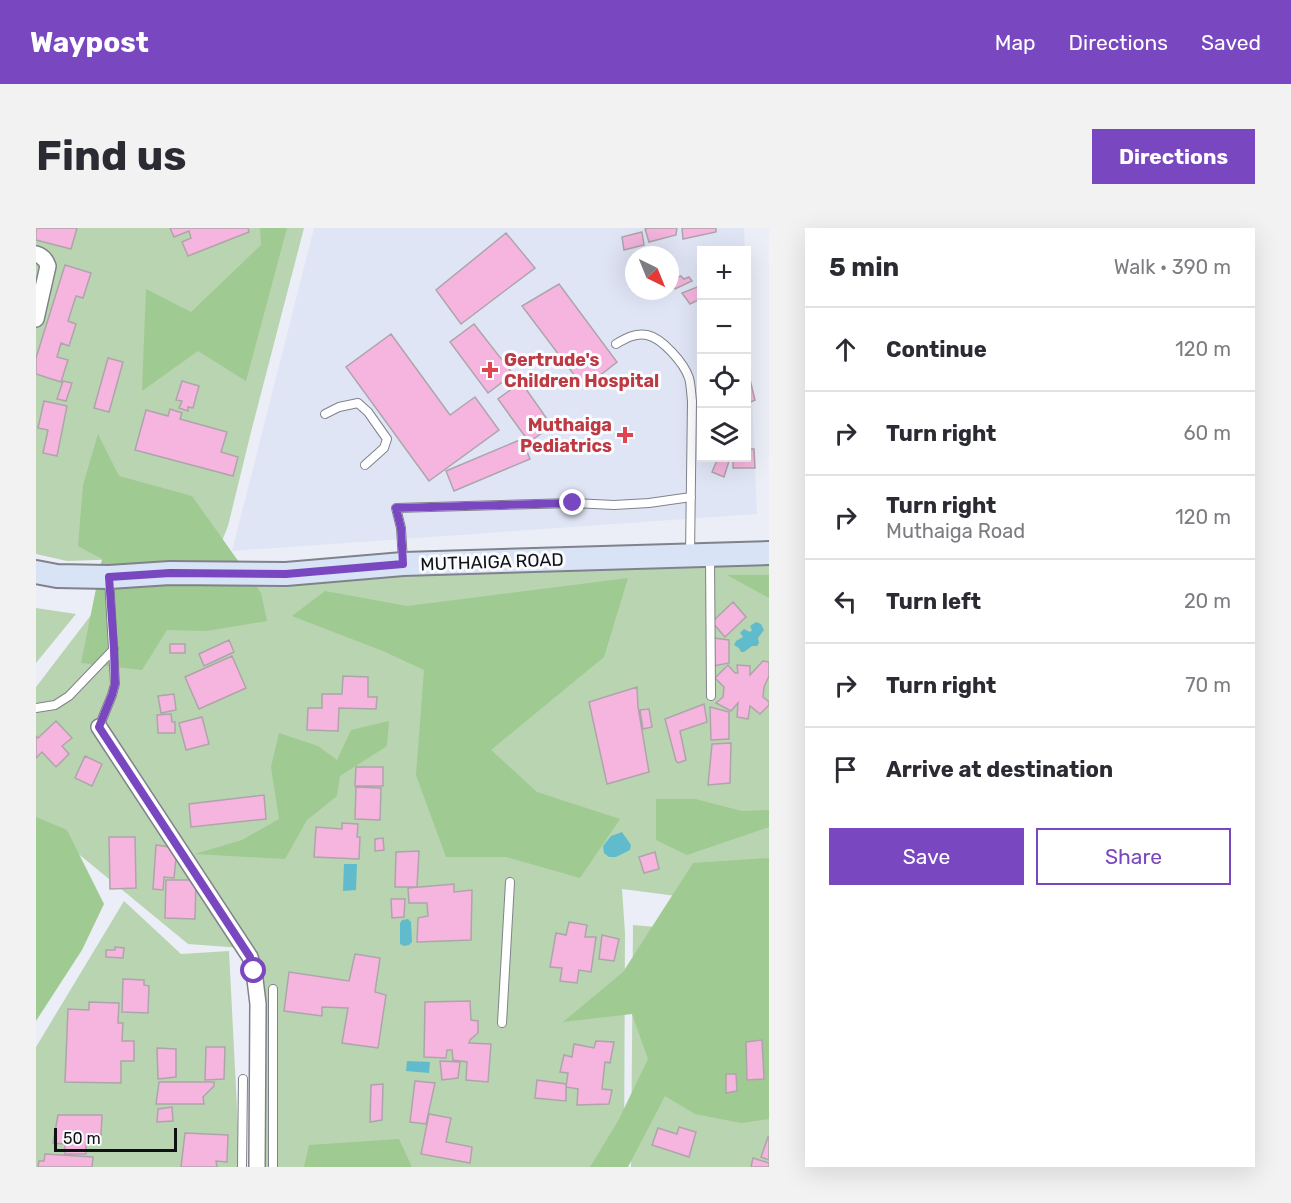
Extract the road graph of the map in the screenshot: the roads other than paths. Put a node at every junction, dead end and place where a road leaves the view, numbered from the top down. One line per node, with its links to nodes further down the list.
1 (36, 254): 2 (street)
2 (36, 319)
3 (616, 344): 6 (lane)
4 (325, 414): 5 (lane)
5 (365, 465)
6 (691, 496): 8 (lane); 9 (lane)
7 (769, 553): 8 (main road, MUTHAIGA ROAD)
8 (700, 556): 9 (main road, MUTHAIGA ROAD); 13 (lane)
9 (403, 564): 11 (main road, MUTHAIGA ROAD)
10 (36, 572): 11 (main road, MUTHAIGA ROAD)
11 (109, 577): 12 (lane)
12 (114, 649): 14 (lane); 15 (lane)
13 (711, 696)
14 (36, 708)
15 (99, 727): 21 (street)
16 (510, 882): 18 (lane)
17 (273, 989): 22 (lane)
18 (502, 1023)
19 (243, 1079): 20 (lane)
20 (242, 1167)
21 (257, 1167)
22 (273, 1167)

